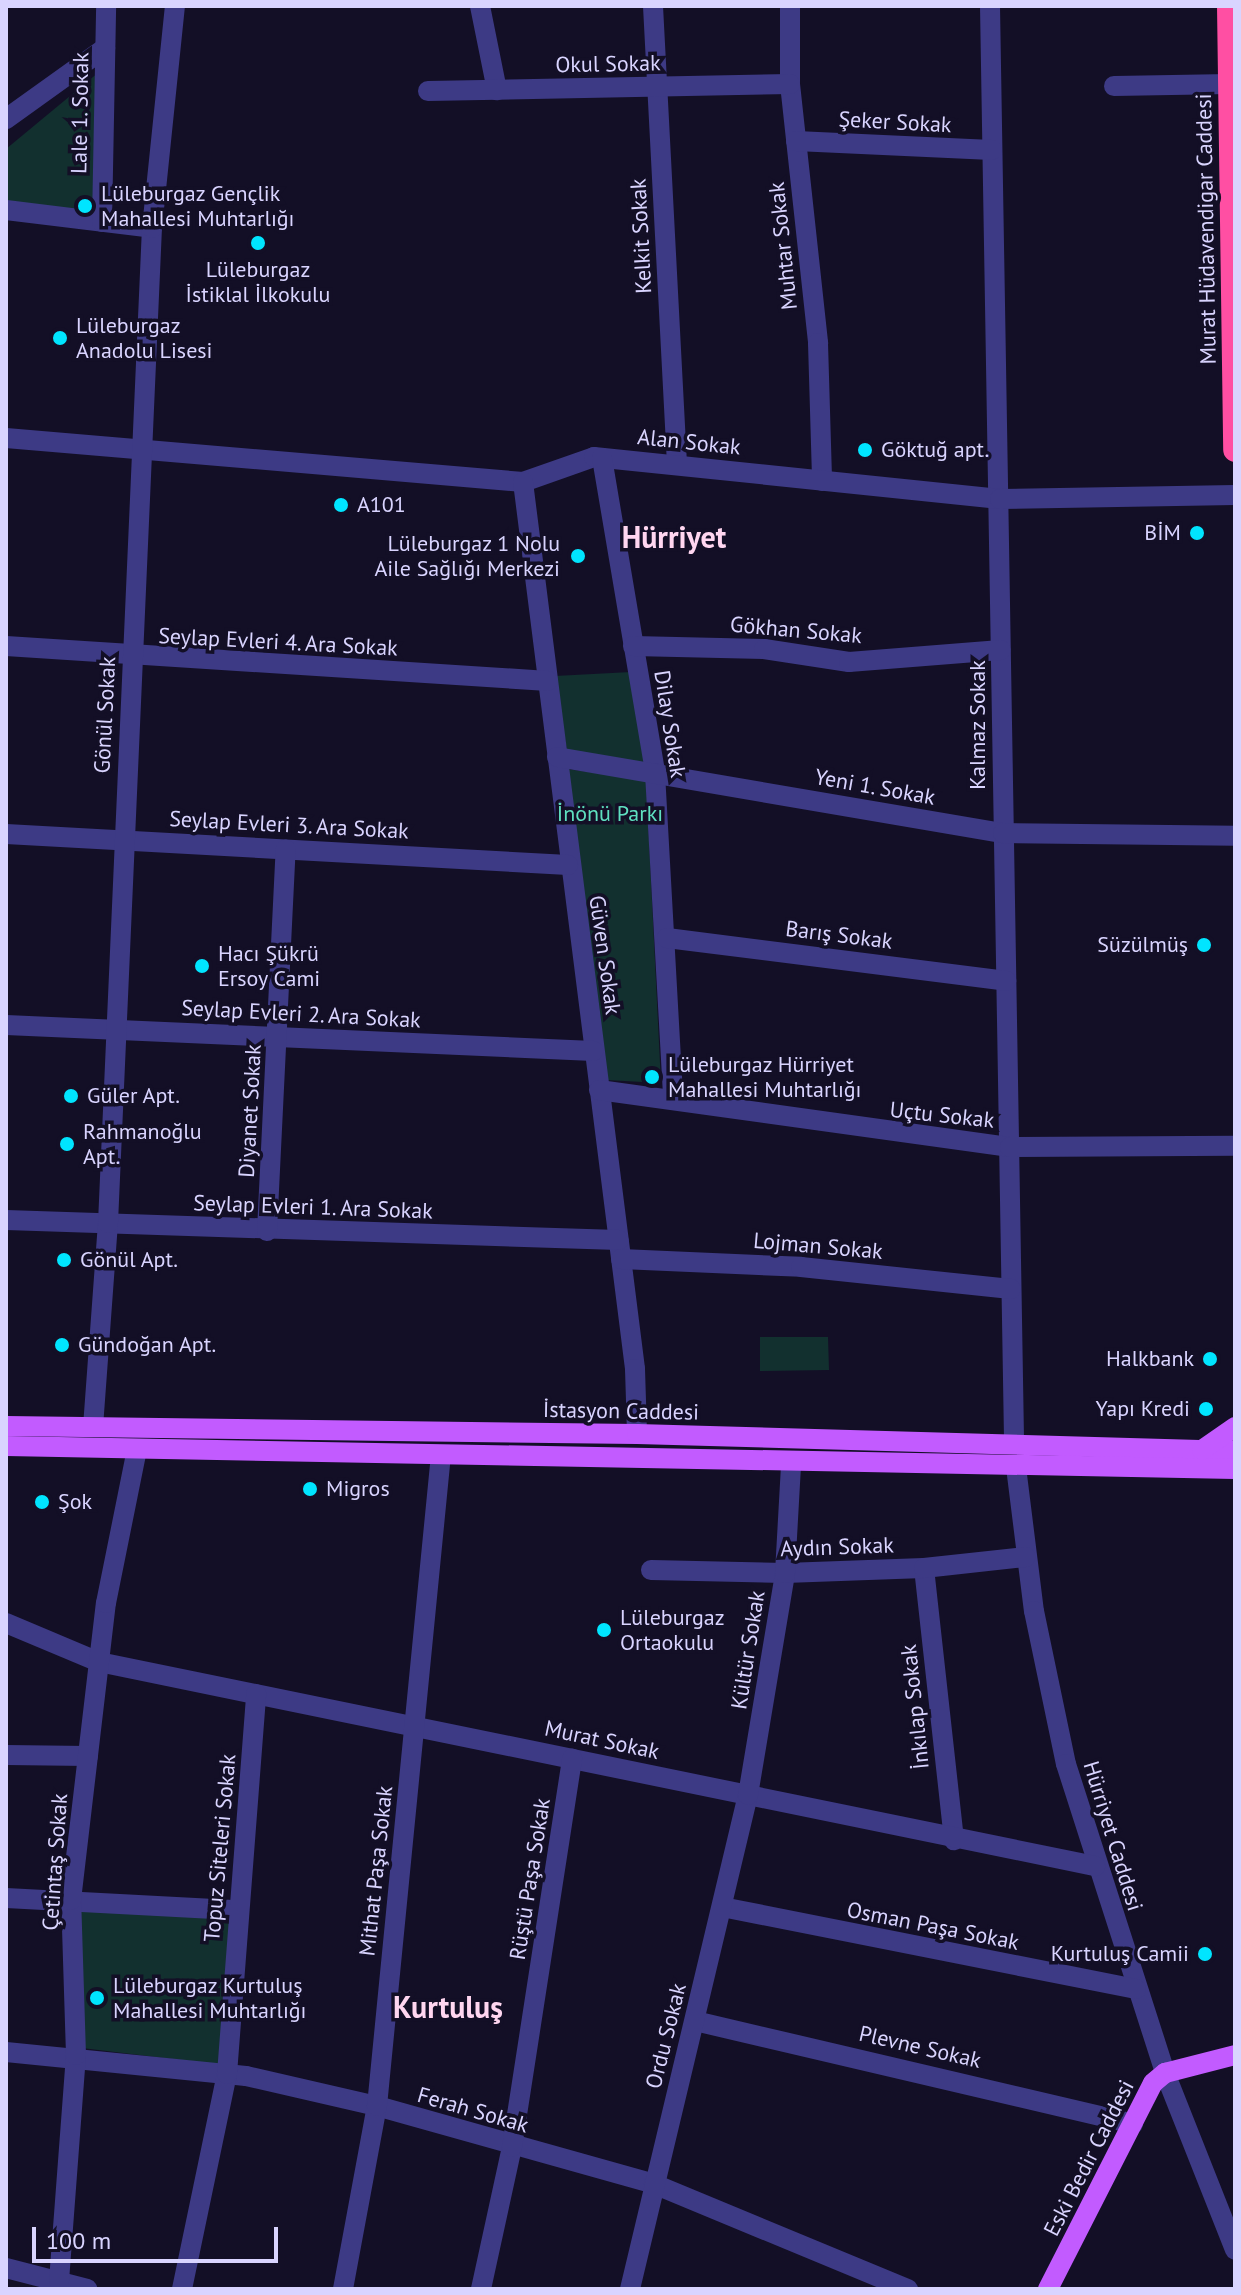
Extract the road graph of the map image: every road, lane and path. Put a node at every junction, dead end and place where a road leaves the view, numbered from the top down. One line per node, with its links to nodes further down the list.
1 (106, 6): 8 (street, Lale 1. Sokak)
2 (175, 6): 20 (street, Gönül Sokak)
3 (480, 6): 13 (street)
4 (653, 6): 12 (street, Kelkit Sokak)
5 (790, 6): 9 (street, Muhtar Sokak)
6 (990, 6): 17 (street, Kalmaz Sokak)
7 (1229, 6): 10 (highway, Murat Hüdavendigar Caddesi)
8 (105, 48): 15 (street); 19 (street, Lale 1. Sokak)
9 (790, 84): 12 (street, Okul Sokak); 16 (street, Muhtar Sokak)
10 (1230, 84): 11 (street); 23 (highway, Murat Hüdavendigar Caddesi)
11 (1114, 86)
12 (658, 87): 13 (street, Okul Sokak); 25 (street, Kelkit Sokak)
13 (497, 90): 14 (street, Okul Sokak)
14 (428, 91)
15 (6, 119)
16 (796, 141): 17 (street, Şeker Sokak); 26 (street, Muhtar Sokak)
17 (992, 150): 29 (street, Kalmaz Sokak)
18 (6, 210): 19 (street)
19 (102, 222): 20 (street)
20 (152, 228): 22 (street, Gönül Sokak)
21 (6, 438): 22 (street, Alan Sokak)
22 (142, 450): 27 (street, Alan Sokak); 33 (street, Gönül Sokak)
23 (1235, 450)
24 (602, 458): 25 (street, Alan Sokak); 27 (street, Alan Sokak); 31 (street, Dilay Sokak)
25 (677, 463): 26 (street, Alan Sokak)
26 (822, 481): 29 (street, Alan Sokak)
27 (523, 482): 34 (street, Güven Sokak)
28 (1235, 495): 29 (street, Alan Sokak)
29 (1000, 499): 32 (street, Kalmaz Sokak)
30 (6, 646): 33 (street, Seylap Evleri 4. Ara Sokak)
31 (633, 646): 32 (street, Gökhan Sokak); 36 (street, Dilay Sokak)
32 (1001, 650): 37 (street, Kalmaz Sokak)
33 (132, 658): 34 (street, Seylap Evleri 4. Ara Sokak); 40 (street, Gönül Sokak)
34 (548, 681): 35 (street, Güven Sokak)
35 (557, 757): 36 (street, Yeni 1. Sokak); 42 (street, Güven Sokak)
36 (655, 773): 37 (street, Yeni 1. Sokak); 43 (street, Dilay Sokak)
37 (1003, 833): 39 (street, Yeni 1. Sokak); 44 (street, Kalmaz Sokak)
38 (6, 834): 40 (street, Seylap Evleri 3. Ara Sokak)
39 (1235, 836)
40 (123, 840): 41 (street, Seylap Evleri 3. Ara Sokak); 46 (street, Gönül Sokak)
41 (286, 849): 42 (street, Seylap Evleri 3. Ara Sokak); 47 (street, Diyanet Sokak)
42 (568, 865): 48 (street, Güven Sokak)
43 (667, 938): 44 (street, Barış Sokak); 50 (street, Dilay Sokak)
44 (1006, 981): 52 (street, Kalmaz Sokak)
45 (6, 1025): 46 (street, Seylap Evleri 2. Ara Sokak)
46 (116, 1029): 47 (street, Seylap Evleri 2. Ara Sokak); 54 (street, Gönül Sokak)
47 (278, 1037): 48 (street, Seylap Evleri 2. Ara Sokak); 55 (street, Diyanet Sokak)
48 (593, 1051): 49 (street, Güven Sokak)
49 (599, 1090): 50 (street, Uçtu Sokak); 56 (street, Güven Sokak)
50 (673, 1097): 52 (street, Uçtu Sokak)
51 (1235, 1146): 52 (street, Uçtu Sokak)
52 (1010, 1147): 57 (street, Kalmaz Sokak)
53 (6, 1220): 54 (street, Seylap Evleri 1. Ara Sokak)
54 (108, 1223): 55 (street, Seylap Evleri 1. Ara Sokak); 59 (street, Gönül Sokak)
55 (267, 1231): 56 (street, Seylap Evleri 1. Ara Sokak)
56 (620, 1250): 57 (street, Lojman Sokak); 62 (street, Güven Sokak)
57 (1011, 1289): 64 (street, Kalmaz Sokak)
58 (6, 1426): 59 (main road, İstasyon Caddesi)
59 (93, 1427): 61 (main road, İstasyon Caddesi); 66 (main road)
60 (1235, 1427): 71 (main road)
61 (442, 1434): 62 (main road, İstasyon Caddesi); 69 (main road)
62 (637, 1434): 63 (main road, İstasyon Caddesi); 70 (main road)
63 (791, 1438): 64 (main road, İstasyon Caddesi); 72 (main road)
64 (1014, 1444): 71 (main road, İstasyon Caddesi); 73 (main road)
65 (6, 1446): 66 (main road, İstasyon Caddesi)
66 (92, 1448): 67 (main road, İstasyon Caddesi)
67 (137, 1449): 69 (main road, İstasyon Caddesi); 81 (street, Çetintaş Sokak)
68 (1235, 1451): 71 (main road, İstasyon Caddesi)
69 (441, 1455): 70 (main road, İstasyon Caddesi); 83 (street, Mithat Paşa Sokak)
70 (636, 1460): 72 (main road, İstasyon Caddesi)
71 (1200, 1461): 73 (main road, İstasyon Caddesi); 74 (main road, İstasyon Caddesi); 75 (main road)
72 (791, 1464): 73 (main road, İstasyon Caddesi); 79 (street, Kültür Sokak)
73 (1016, 1467): 76 (street, Hürriyet Caddesi)
74 (1235, 1469)
75 (1235, 1484)
76 (1025, 1557): 77 (street, Aydın Sokak); 89 (street, Hürriyet Caddesi)
77 (924, 1568): 79 (street, Aydın Sokak); 88 (street, İnkılap Sokak)
78 (651, 1570): 79 (street, Aydın Sokak)
79 (785, 1573): 87 (street, Kültür Sokak)
80 (6, 1623): 81 (street, Murat Sokak)
81 (99, 1662): 82 (street, Murat Sokak); 85 (street, Çetintaş Sokak)
82 (256, 1694): 83 (street, Murat Sokak); 93 (street, Topuz Siteleri Sokak)
83 (415, 1727): 86 (street, Murat Sokak); 101 (street, Mithat Paşa Sokak)
84 (6, 1755): 85 (street)
85 (88, 1756): 91 (street, Çetintaş Sokak)
86 (572, 1759): 87 (street, Murat Sokak); 103 (street, Rüştü Paşa Sokak)
87 (748, 1795): 88 (street, Murat Sokak); 92 (street, Ordu Sokak)
88 (954, 1840): 89 (street, Murat Sokak)
89 (1095, 1866): 94 (street, Hürriyet Caddesi)
90 (6, 1898): 91 (street)
91 (71, 1900): 93 (street); 97 (street, Çetintaş Sokak)
92 (722, 1907): 94 (street, Osman Paşa Sokak); 95 (street, Ordu Sokak)
93 (238, 1910): 100 (street, Topuz Siteleri Sokak)
94 (1136, 1989): 99 (street, Hürriyet Caddesi)
95 (695, 2021): 102 (street, Plevne Sokak); 104 (street, Ordu Sokak)
96 (6, 2052): 97 (street, Ferah Sokak)
97 (76, 2055): 100 (street, Ferah Sokak); 107 (street, Çetintaş Sokak)
98 (1235, 2055): 99 (main road, Eski Bedir Caddesi)
99 (1165, 2073): 102 (main road, Eski Bedir Caddesi); 105 (street, Hürriyet Caddesi)
100 (227, 2074): 101 (street, Ferah Sokak); 109 (street, Topuz Siteleri Sokak)
101 (377, 2106): 103 (street, Ferah Sokak); 110 (street, Mithat Paşa Sokak)
102 (1133, 2124): 114 (main road, Eski Bedir Caddesi)
103 (512, 2147): 104 (street, Ferah Sokak); 111 (street, Rüştü Paşa Sokak)
104 (654, 2184): 112 (street, Ordu Sokak); 113 (street, Ferah Sokak)
105 (1235, 2250)
106 (6, 2268): 107 (street)
107 (59, 2281): 108 (street)
108 (87, 2289)
109 (182, 2289)
110 (343, 2289)
111 (481, 2289)
112 (630, 2289)
113 (908, 2289)
114 (1048, 2289)

